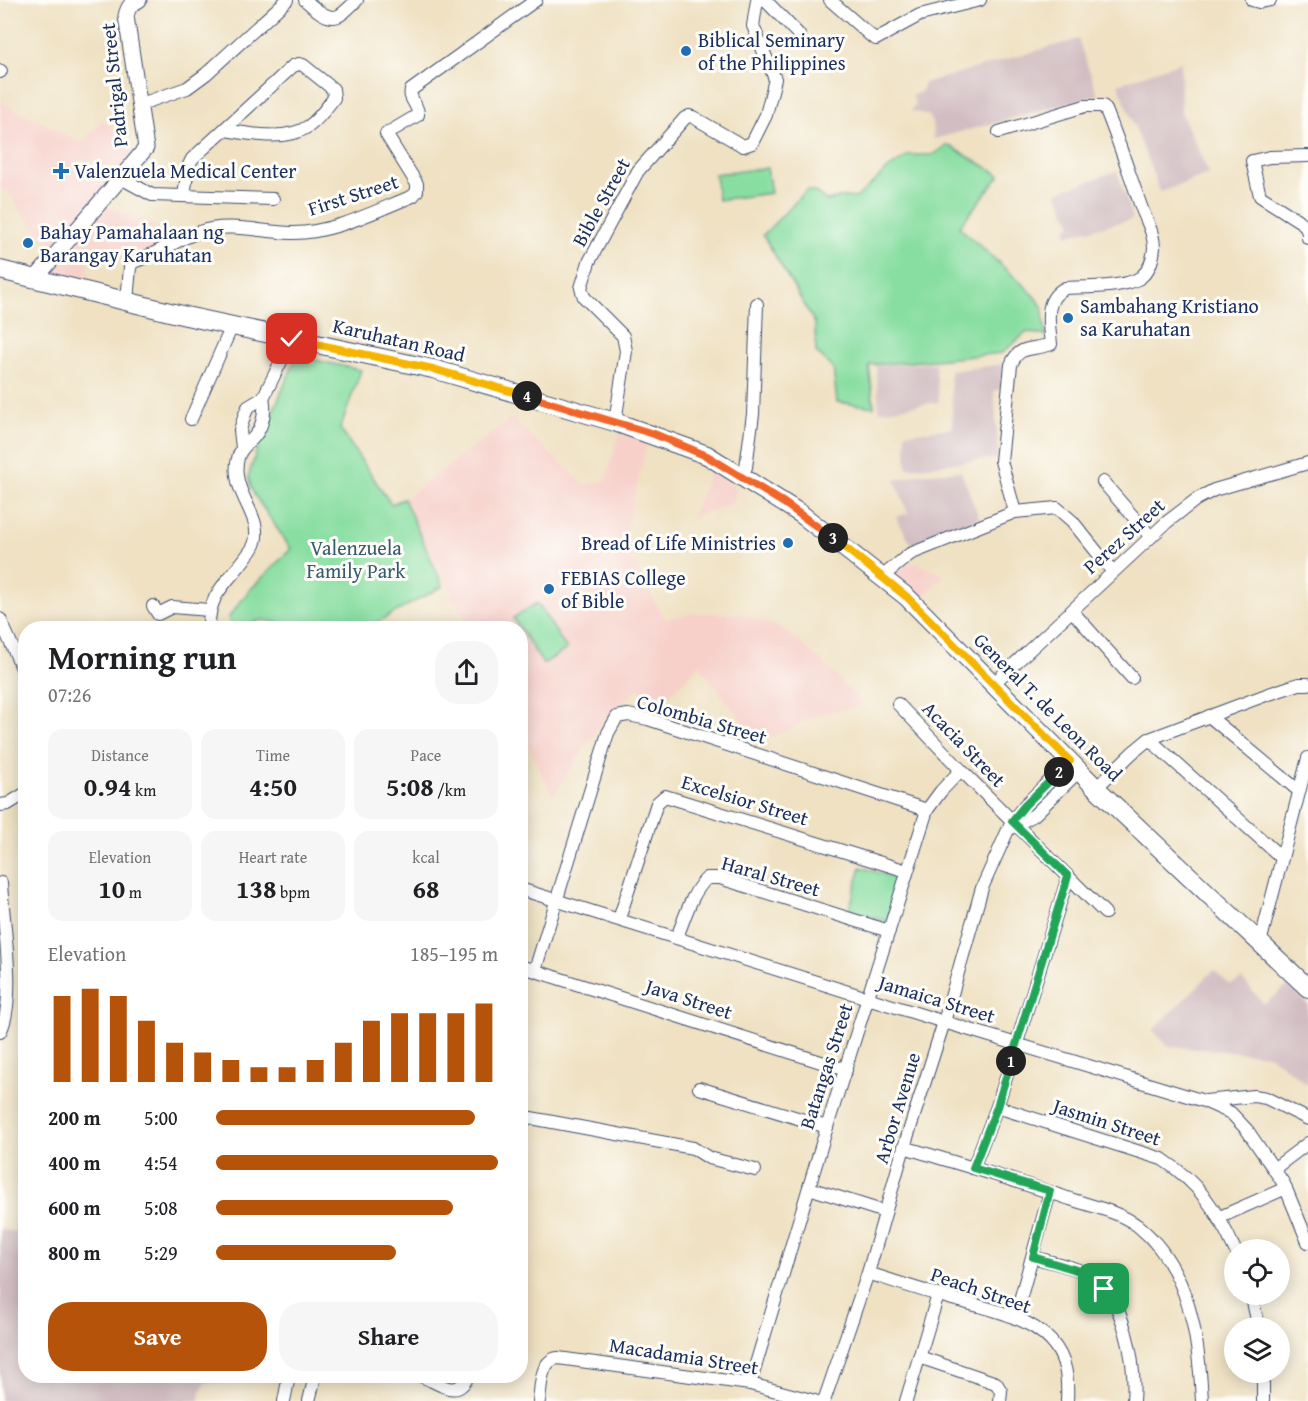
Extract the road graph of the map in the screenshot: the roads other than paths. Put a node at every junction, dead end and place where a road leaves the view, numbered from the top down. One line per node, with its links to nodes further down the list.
1 (140, 0): 11 (street, Padrigal Street)
2 (287, 0): 11 (street)
3 (305, 0): 4 (street)
4 (357, 0)
5 (536, 0): 21 (street, First Street)
6 (757, 0): 27 (street, Bible Street)
7 (765, 0): 10 (street)
8 (830, 0): 9 (street)
9 (980, 0)
10 (799, 35)
11 (141, 104): 15 (street, Padrigal Street)
12 (225, 130): 12 (street); 16 (street)
13 (999, 132): 32 (street)
14 (1308, 156): 18 (street)
15 (122, 178): 16 (street); 20 (street, Padrigal Street)
16 (184, 196): 17 (street)
17 (273, 199)
18 (1308, 238)
19 (0, 270): 20 (main road, Karuhatan Road)
20 (36, 278): 21 (main road, Karuhatan Road)
21 (128, 301): 23 (main road, Karuhatan Road)
22 (757, 304): 30 (street)
23 (232, 326): 24 (main road, Karuhatan Road); 26 (street)
24 (292, 339): 25 (street); 27 (main road, Karuhatan Road)
25 (263, 398): 28 (street); 28 (street)
26 (191, 419)
27 (615, 422): 30 (main road, Karuhatan Road)
28 (242, 448): 37 (street)
29 (1308, 463): 33 (street, Perez Street)
30 (742, 478): 35 (main road, General T. de Leon Road)
31 (1102, 482): 33 (street)
32 (1014, 512): 34 (street); 35 (street)
33 (1151, 537): 34 (street, Perez Street)
34 (1113, 572): 38 (street, Perez Street)
35 (883, 576): 43 (main road, General T. de Leon Road)
36 (153, 606): 37 (street)
37 (210, 610): 40 (street)
38 (1072, 611): 42 (street); 43 (street, Perez Street)
39 (0, 619): 41 (street)
40 (209, 621)
41 (18, 659)
42 (1132, 678)
43 (994, 683): 50 (main road, General T. de Leon Road)
44 (1308, 684): 46 (street)
45 (898, 704): 49 (street, Acacia Street)
46 (1209, 716): 47 (street); 52 (street)
47 (1149, 740): 51 (street); 57 (street)
48 (1308, 758): 52 (street)
49 (961, 770): 55 (street, Batangas Street); 56 (street, Acacia Street)
50 (1070, 771): 51 (main road, General T. de Leon Road); 56 (street, Arbor Avenue)
51 (1096, 788): 67 (main road, General T. de Leon Road)
52 (1299, 791): 57 (street)
53 (18, 798): 54 (street)
54 (0, 806)
55 (927, 810): 58 (street, Batangas Street); 62 (street, Colombia Street)
56 (1013, 825): 59 (street, Acacia Street); 72 (street, Arbor Avenue)
57 (1282, 858): 67 (street)
58 (907, 871): 64 (street, Excelsior Street); 65 (street, Batangas Street)
59 (1068, 876): 63 (street, Acacia Street); 74 (street)
60 (1, 883): 73 (street)
61 (528, 891): 62 (street, Jamaica Street)
62 (557, 900): 64 (street, Jamaica Street); 69 (street, Colombia Street)
63 (1105, 913)
64 (619, 920): 66 (street, Jamaica Street)
65 (889, 931): 66 (street, Haral Street); 71 (street, Batangas Street)
66 (677, 938): 71 (street, Jamaica Street)
67 (1260, 943): 70 (main road, General T. de Leon Road)
68 (528, 968): 69 (street, Java Street)
69 (535, 970): 75 (street, Java Street)
70 (1308, 986)
71 (868, 998): 72 (street, Jamaica Street); 75 (street, Batangas Street)
72 (944, 1022): 74 (street, Jamaica Street); 83 (street, Arbor Avenue)
73 (0, 1032)
74 (1017, 1044): 77 (street, Jamaica Street); 78 (street)
75 (846, 1070): 81 (street, Batangas Street)
76 (699, 1088): 81 (street)
77 (1204, 1101): 80 (street); 85 (street, Jamaica Street)
78 (997, 1107): 84 (street); 91 (street, Jasmin Street)
79 (528, 1117): 86 (street)
80 (1308, 1119)
81 (827, 1127): 87 (street, Batangas Street)
82 (1308, 1143): 85 (street)
83 (904, 1147): 84 (street); 90 (street, Arbor Avenue)
84 (973, 1168): 89 (street)
85 (1275, 1168): 88 (street, Jamaica Street)
86 (755, 1170)
87 (809, 1188): 90 (street); 104 (street, Batangas Street)
88 (1286, 1188): 91 (street); 93 (street, Jamaica Street)
89 (1050, 1191): 94 (street); 114 (street)
90 (885, 1212): 95 (street, Arbor Avenue)
91 (1220, 1216): 92 (street, Jasmin Street)
92 (1230, 1239)
93 (1308, 1242)
94 (1033, 1257): 97 (street); 113 (street)
95 (868, 1273): 96 (street, Peach Street); 109 (street, Arbor Avenue)
96 (938, 1295): 97 (street, Peach Street); 98 (street)
97 (1015, 1318): 112 (street, Peach Street)
98 (919, 1357): 110 (street); 111 (street)
99 (288, 1383): 105 (street)
100 (313, 1383): 106 (street)
101 (436, 1383): 102 (street)
102 (463, 1383)
103 (1263, 1383): 115 (street)
104 (750, 1384): 107 (street, Macadamia Street); 108 (street, Macadamia Street)
105 (284, 1401)
106 (309, 1401)
107 (539, 1401)
108 (815, 1401)
109 (824, 1401)
110 (906, 1401)
111 (1000, 1401)
112 (1067, 1401)
113 (1133, 1401)
114 (1202, 1401)
115 (1263, 1401)

